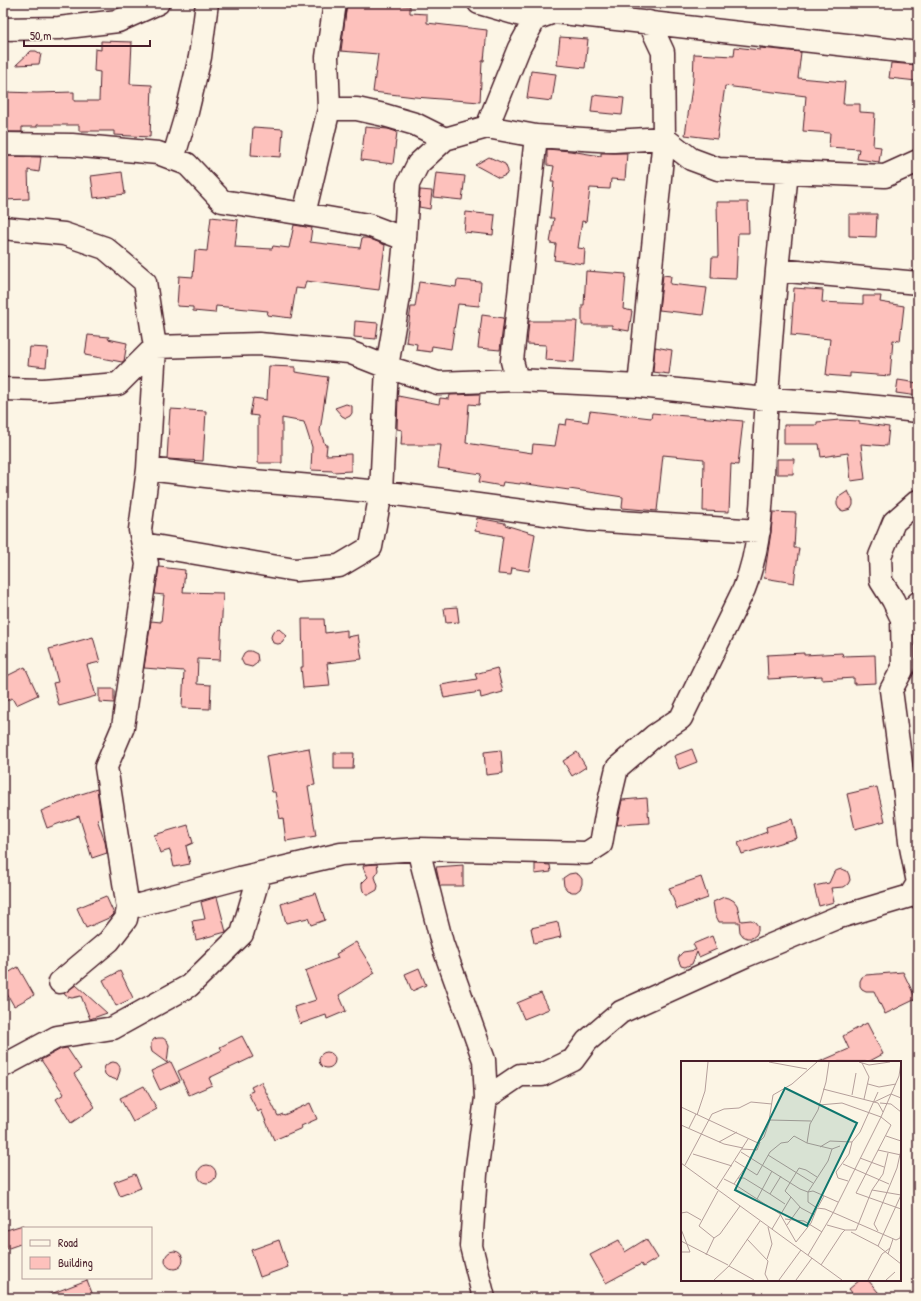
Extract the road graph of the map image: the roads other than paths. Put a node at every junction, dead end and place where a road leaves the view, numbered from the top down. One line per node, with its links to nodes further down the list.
1 (158, 3): 7 (street)
2 (207, 3): 15 (street)
3 (335, 3): 9 (street)
4 (479, 3): 5 (street)
5 (535, 19): 6 (street); 10 (street)
6 (649, 22): 8 (street); 12 (street)
7 (3, 29)
8 (918, 53)
9 (329, 109): 13 (street); 18 (street)
10 (487, 127): 11 (street); 13 (street)
11 (536, 136): 12 (street); 25 (street)
12 (664, 138): 17 (street); 26 (street)
13 (445, 139): 20 (street)
14 (3, 144): 15 (street)
15 (173, 159): 18 (street)
16 (918, 161): 17 (street)
17 (786, 172): 21 (street)
18 (304, 214): 20 (street)
19 (3, 228): 23 (street)
20 (405, 239): 24 (street)
21 (777, 270): 22 (street); 28 (street)
22 (918, 283)
23 (155, 347): 24 (street); 27 (street); 30 (street)
24 (387, 367): 25 (street); 31 (street)
25 (517, 380): 26 (street)
26 (639, 386): 28 (street)
27 (3, 389)
28 (766, 399): 29 (street); 33 (street)
29 (918, 411)
30 (148, 469): 31 (street); 34 (street)
31 (381, 492): 33 (street); 34 (street)
32 (918, 501): 36 (street)
33 (759, 531): 37 (street)
34 (143, 544): 40 (street)
35 (918, 603): 36 (street)
36 (902, 619): 39 (street)
37 (418, 849): 38 (street); 43 (street)
38 (260, 873): 40 (street); 42 (street)
39 (918, 883): 43 (street)
40 (128, 908): 41 (street)
41 (60, 982)
42 (3, 1066)
43 (486, 1098): 44 (street)
44 (484, 1298)

